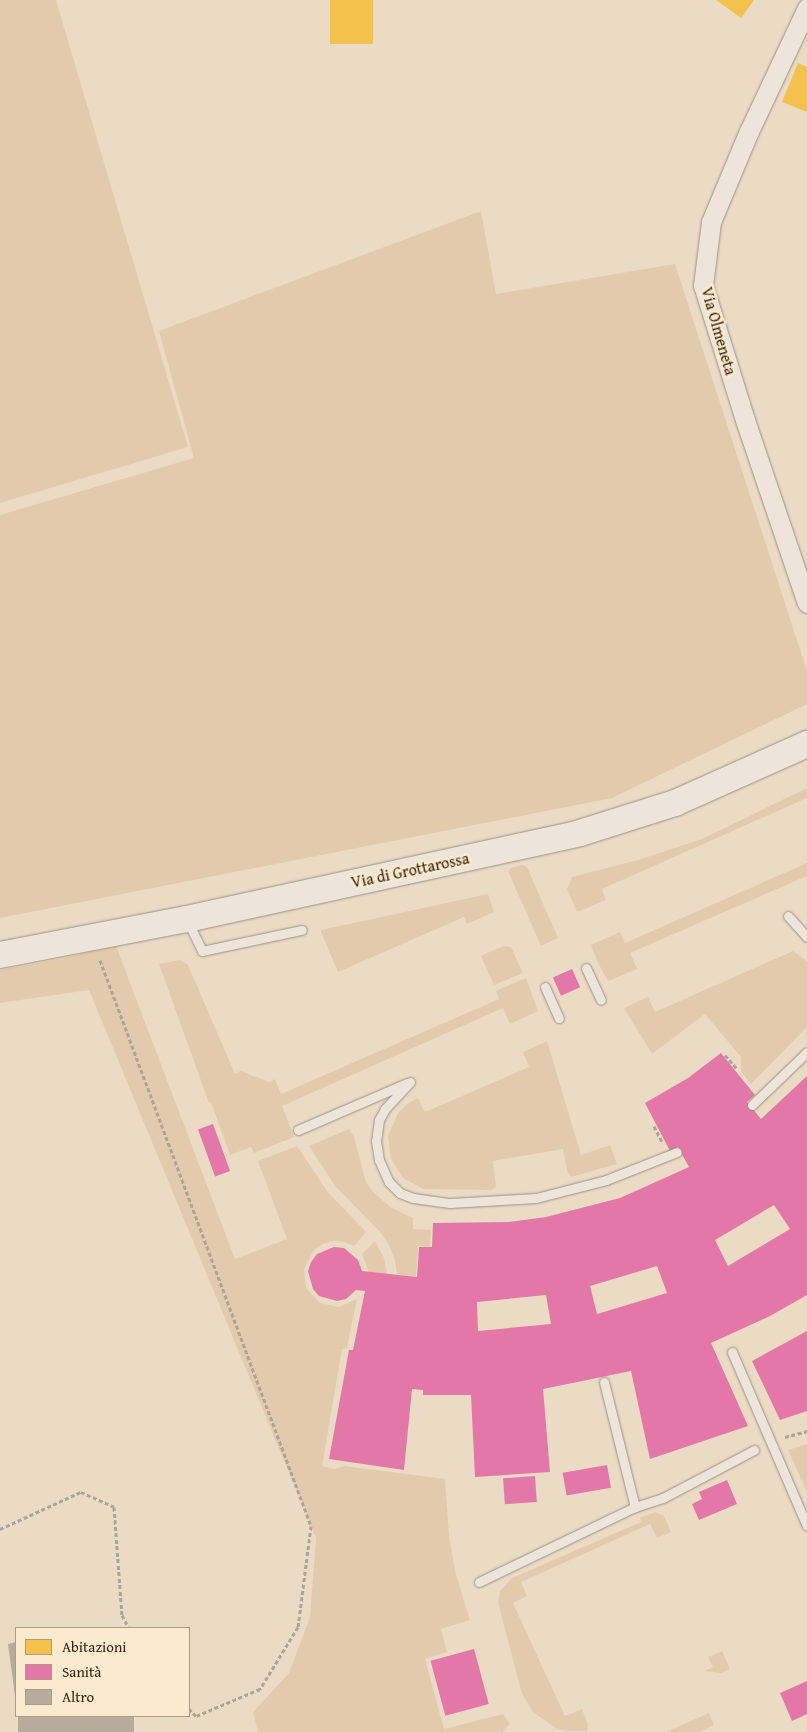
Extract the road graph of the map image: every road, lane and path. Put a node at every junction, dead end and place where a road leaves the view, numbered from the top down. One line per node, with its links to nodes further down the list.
1 (807, 8): 2 (street, Via Olmeneta)
2 (807, 603)
3 (807, 744): 5 (street, Via di Grottarossa)
4 (788, 916): 7 (lane)
5 (187, 919): 6 (lane); 8 (street, Via di Grottarossa)
6 (302, 930)
7 (807, 937)
8 (92, 938): 9 (street, Via di Grottarossa); 30 (path)
9 (0, 955)
10 (586, 968): 12 (lane)
11 (545, 987): 13 (lane)
12 (601, 1000)
13 (560, 1018)
14 (807, 1052): 17 (lane)
15 (725, 1055): 16 (path)
16 (737, 1069)
17 (752, 1105)
18 (298, 1130): 19 (lane)
19 (677, 1152)
20 (732, 1352): 26 (lane)
21 (604, 1382): 25 (lane)
22 (807, 1431): 23 (path)
23 (785, 1437)
24 (754, 1450): 25 (lane)
25 (635, 1507): 28 (lane)
26 (807, 1526)
27 (0, 1529): 29 (path)
28 (479, 1582)
29 (128, 1627)
30 (190, 1709)

